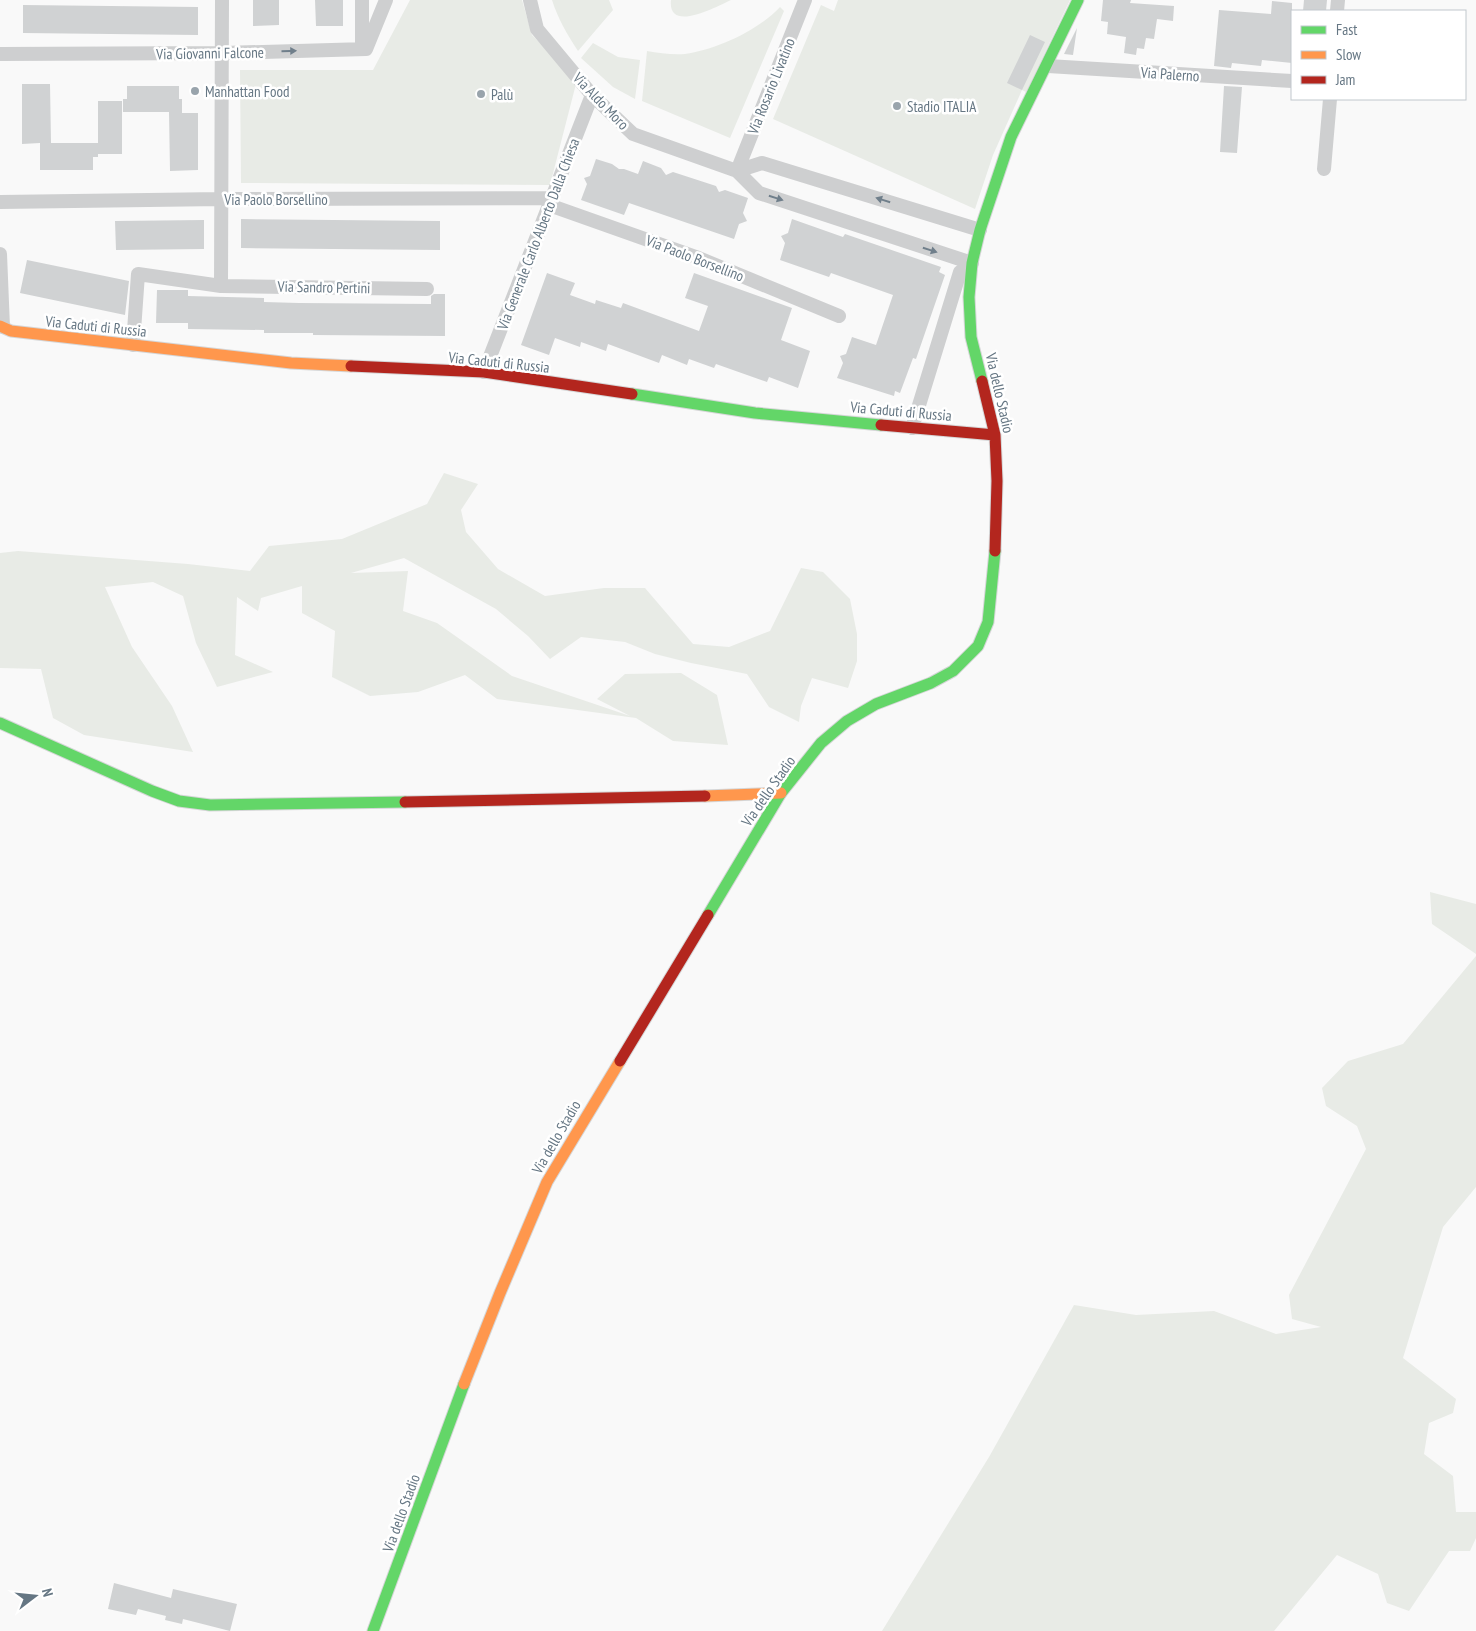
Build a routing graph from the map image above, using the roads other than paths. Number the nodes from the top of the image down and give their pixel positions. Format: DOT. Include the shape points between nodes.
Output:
graph roads {
  1 [pos="222,0"];
  2 [pos="362,0"];
  3 [pos="386,0"];
  4 [pos="530,0"];
  5 [pos="805,0"];
  6 [pos="1078,0"];
  7 [pos="362,50"];
  8 [pos="223,53"];
  9 [pos="0,54"];
  10 [pos="1048,66"];
  11 [pos="1291,81"];
  12 [pos="592,95"];
  13 [pos="1330,100"];
  14 [pos="1324,169"];
  15 [pos="736,172"];
  16 [pos="222,199"];
  17 [pos="0,202"];
  18 [pos="550,202"];
  19 [pos="980,230"];
  20 [pos="0,254"];
  21 [pos="972,263"];
  22 [pos="221,286"];
  23 [pos="427,288"];
  24 [pos="839,316"];
  25 [pos="1,326"];
  26 [pos="133,345"];
  27 [pos="484,372"];
  28 [pos="912,428"];
  29 [pos="995,435"];
  30 [pos="0,723"];
  31 [pos="781,793"];
  32 [pos="373,1631"];
  1 -- 8 [label="street"];
  2 -- 7 [label="street"];
  3 -- 7 [label="street" via="366,50"];
  4 -- 12 [label="street, Via Aldo Moro" via="537,28"];
  5 -- 15 [label="street, Via Rosario Livatino"];
  6 -- 10 [label="street, Via dello Stadio"];
  8 -- 7 [label="street, Via Giovanni Falcone, one-way"];
  8 -- 9 [label="street, Via Giovanni Falcone"];
  8 -- 16 [label="street"];
  10 -- 11 [label="street, Via Palerno"];
  10 -- 19 [label="street, Via dello Stadio" via="1012,137"];
  12 -- 15 [label="street, Via Aldo Moro" via="633,134"];
  12 -- 18 [label="street, Via Generale Carlo Alberto Dalla Chiesa"];
  13 -- 14 [label="street"];
  19 -- 15 [label="street, one-way" via="762,163"];
  15 -- 21 [label="street, Via Aldo Moro, one-way" via="759,193"];
  16 -- 17 [label="street, Via Paolo Borsellino"];
  16 -- 18 [label="street, Via Paolo Borsellino"];
  16 -- 22 [label="street"];
  18 -- 24 [label="street, Via Paolo Borsellino"];
  18 -- 27 [label="street, Via Generale Carlo Alberto Dalla Chiesa"];
  19 -- 21 [label="street, Via dello Stadio"];
  20 -- 25 [label="street"];
  21 -- 28 [label="street" via="960,272"];
  21 -- 29 [label="street, Via dello Stadio" via="969,297 971,337"];
  22 -- 23 [label="street, Via Sandro Pertini"];
  22 -- 26 [label="street, Via Sandro Pertini" via="138,274"];
  25 -- 26 [label="street, Via Caduti di Russia" via="11,332"];
  26 -- 27 [label="street, Via Caduti di Russia" via="291,363"];
  27 -- 28 [label="street, Via Caduti di Russia" via="755,413"];
  28 -- 29 [label="street, Via Caduti di Russia"];
  29 -- 31 [label="street, Via dello Stadio" via="995,550 988,622 978,646 953,671 876,704 848,721 821,743"];
  30 -- 31 [label="street" via="152,791 179,801 210,805"];
  31 -- 32 [label="street, Via dello Stadio" via="546,1182 479,1344"];
}
